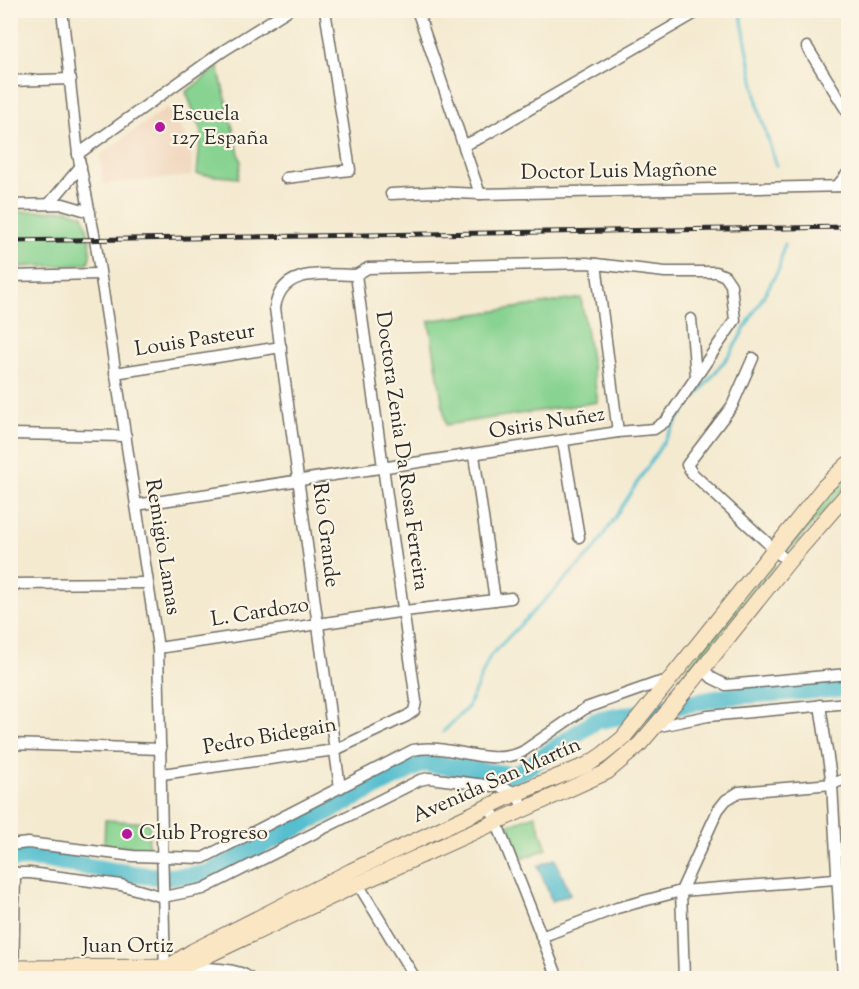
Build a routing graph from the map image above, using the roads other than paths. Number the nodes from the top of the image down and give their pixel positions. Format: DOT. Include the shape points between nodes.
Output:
graph roads {
  1 [pos="62,10"];
  2 [pos="288,10"];
  3 [pos="325,10"];
  4 [pos="417,10"];
  5 [pos="701,10"];
  6 [pos="807,47"];
  7 [pos="71,79"];
  8 [pos="10,81"];
  9 [pos="849,113"];
  10 [pos="464,144"];
  11 [pos="78,154"];
  12 [pos="81,166"];
  13 [pos="849,173"];
  14 [pos="286,178"];
  15 [pos="843,186"];
  16 [pos="391,194"];
  17 [pos="480,194"];
  18 [pos="49,204"];
  19 [pos="10,205"];
  20 [pos="90,212"];
  21 [pos="596,264"];
  22 [pos="99,274"];
  23 [pos="356,275"];
  24 [pos="10,276"];
  25 [pos="691,319"];
  26 [pos="280,347"];
  27 [pos="753,358"];
  28 [pos="116,373"];
  29 [pos="696,376"];
  30 [pos="618,432"];
  31 [pos="10,434"];
  32 [pos="126,436"];
  33 [pos="563,442"];
  34 [pos="474,455"];
  35 [pos="849,464"];
  36 [pos="383,469"];
  37 [pos="299,481"];
  38 [pos="849,493"];
  39 [pos="136,505"];
  40 [pos="579,537"];
  41 [pos="773,550"];
  42 [pos="788,562"];
  43 [pos="147,583"];
  44 [pos="10,584"];
  45 [pos="511,598"];
  46 [pos="495,600"];
  47 [pos="405,611"];
  48 [pos="317,624"];
  49 [pos="159,648"];
  50 [pos="703,669"];
  51 [pos="849,674"];
  52 [pos="667,683"];
  53 [pos="849,703"];
  54 [pos="820,705"];
  55 [pos="414,711"];
  56 [pos="659,722"];
  57 [pos="10,744"];
  58 [pos="161,749"];
  59 [pos="335,750"];
  60 [pos="162,774"];
  61 [pos="849,778"];
  62 [pos="832,784"];
  63 [pos="340,788"];
  64 [pos="517,793"];
  65 [pos="490,806"];
  66 [pos="523,809"];
  67 [pos="496,821"];
  68 [pos="10,845"];
  69 [pos="162,859"];
  70 [pos="13,873"];
  71 [pos="843,878"];
  72 [pos="358,884"];
  73 [pos="681,891"];
  74 [pos="163,894"];
  75 [pos="541,937"];
  76 [pos="183,967"];
  77 [pos="13,971"];
  78 [pos="166,974"];
  79 [pos="247,976"];
  80 [pos="415,978"];
  81 [pos="558,978"];
  82 [pos="684,978"];
  83 [pos="843,978"];
  1 -- 7 [label="street, Remigio Lamas"];
  2 -- 11 [label="street"];
  3 -- 14 [label="street" via="350,170"];
  4 -- 10 [label="street"];
  5 -- 10 [label="street"];
  6 -- 9 [label="street"];
  7 -- 8 [label="street"];
  7 -- 11 [label="street, Remigio Lamas"];
  10 -- 17 [label="street"];
  11 -- 12 [label="street, Remigio Lamas"];
  12 -- 18 [label="street"];
  12 -- 20 [label="street, Remigio Lamas"];
  13 -- 15 [label="street"];
  15 -- 17 [label="street, Doctor Luis Magñone"];
  16 -- 17 [label="street, Doctor Luis Magñone"];
  18 -- 19 [label="street"];
  18 -- 20 [label="street"];
  20 -- 22 [label="street, Remigio Lamas"];
  21 -- 23 [label="street, Osiris Nuñez" via="368,268"];
  21 -- 29 [label="street, Osiris Nuñez" via="665,272 716,272 724,276 731,285 735,320"];
  21 -- 30 [label="street"];
  22 -- 24 [label="street"];
  22 -- 28 [label="street, Remigio Lamas"];
  23 -- 26 [label="street, Río Grande" via="298,277 281,289 275,308"];
  23 -- 36 [label="street, Doctora Zenia Da Rosa Ferreira"];
  25 -- 29 [label="street"];
  26 -- 28 [label="street, Louis Pasteur"];
  26 -- 37 [label="street, Río Grande"];
  27 -- 41 [label="street" via="732,406 687,465"];
  28 -- 32 [label="street, Remigio Lamas"];
  29 -- 30 [label="street, Osiris Nuñez" via="660,427"];
  30 -- 33 [label="street, Osiris Nuñez"];
  31 -- 32 [label="street"];
  32 -- 39 [label="street, Remigio Lamas"];
  33 -- 34 [label="street, Osiris Nuñez"];
  33 -- 40 [label="street"];
  34 -- 36 [label="street, Osiris Nuñez"];
  34 -- 46 [label="street"];
  35 -- 41 [label="street, Avenida San Martín" via="824,487"];
  36 -- 37 [label="street, Osiris Nuñez"];
  36 -- 47 [label="street, Doctora Zenia Da Rosa Ferreira"];
  37 -- 39 [label="street, Osiris Nuñez"];
  37 -- 48 [label="street, Río Grande"];
  38 -- 42 [label="street, Avenida San Martín"];
  39 -- 43 [label="street, Remigio Lamas"];
  41 -- 42 [label="street"];
  41 -- 52 [label="street, Avenida San Martín"];
  42 -- 50 [label="street, Avenida San Martín"];
  43 -- 44 [label="street"];
  43 -- 49 [label="street, Remigio Lamas"];
  45 -- 46 [label="street, L. Cardozo"];
  46 -- 47 [label="street, L. Cardozo"];
  47 -- 48 [label="street, L. Cardozo"];
  47 -- 55 [label="street, Doctora Zenia Da Rosa Ferreira"];
  48 -- 49 [label="street, L. Cardozo"];
  48 -- 59 [label="street, Río Grande"];
  49 -- 58 [label="street, Remigio Lamas"];
  50 -- 51 [label="street" via="726,685"];
  50 -- 56 [label="street, Avenida San Martín"];
  52 -- 63 [label="street" via="657,682 586,708 512,757 501,759 422,748"];
  52 -- 64 [label="street, Avenida San Martín" via="623,738 594,760"];
  53 -- 54 [label="street"];
  54 -- 56 [label="street"];
  54 -- 62 [label="street"];
  55 -- 59 [label="street, Pedro Bidegain"];
  56 -- 66 [label="street, Avenida San Martín" via="607,772"];
  57 -- 58 [label="street"];
  58 -- 60 [label="street, Remigio Lamas"];
  59 -- 60 [label="street, Pedro Bidegain"];
  59 -- 63 [label="street, Río Grande"];
  60 -- 69 [label="street, Remigio Lamas"];
  61 -- 62 [label="street"];
  62 -- 71 [label="street"];
  62 -- 73 [label="street" via="739,792 726,800"];
  63 -- 69 [label="street" via="203,858"];
  64 -- 65 [label="street, Avenida San Martín"];
  64 -- 66 [label="street"];
  64 -- 74 [label="street" via="501,787 420,780 213,886"];
  65 -- 67 [label="street"];
  65 -- 78 [label="street, Avenida San Martín" via="193,951"];
  66 -- 67 [label="street, Avenida San Martín"];
  67 -- 72 [label="street, Avenida San Martín"];
  67 -- 75 [label="street"];
  68 -- 69 [label="street" via="28,843"];
  69 -- 74 [label="street, Remigio Lamas"];
  70 -- 74 [label="street" via="121,885"];
  70 -- 77 [label="street"];
  71 -- 73 [label="street"];
  71 -- 83 [label="street"];
  72 -- 76 [label="street, Avenida San Martín"];
  72 -- 80 [label="street"];
  73 -- 75 [label="street" via="617,908"];
  73 -- 82 [label="street"];
  74 -- 78 [label="street, Remigio Lamas"];
  75 -- 81 [label="street"];
  76 -- 78 [label="street, Juan Ortiz"];
  76 -- 79 [label="street, Juan Ortiz" via="220,969"];
  77 -- 78 [label="street, Juan Ortiz"];
}
